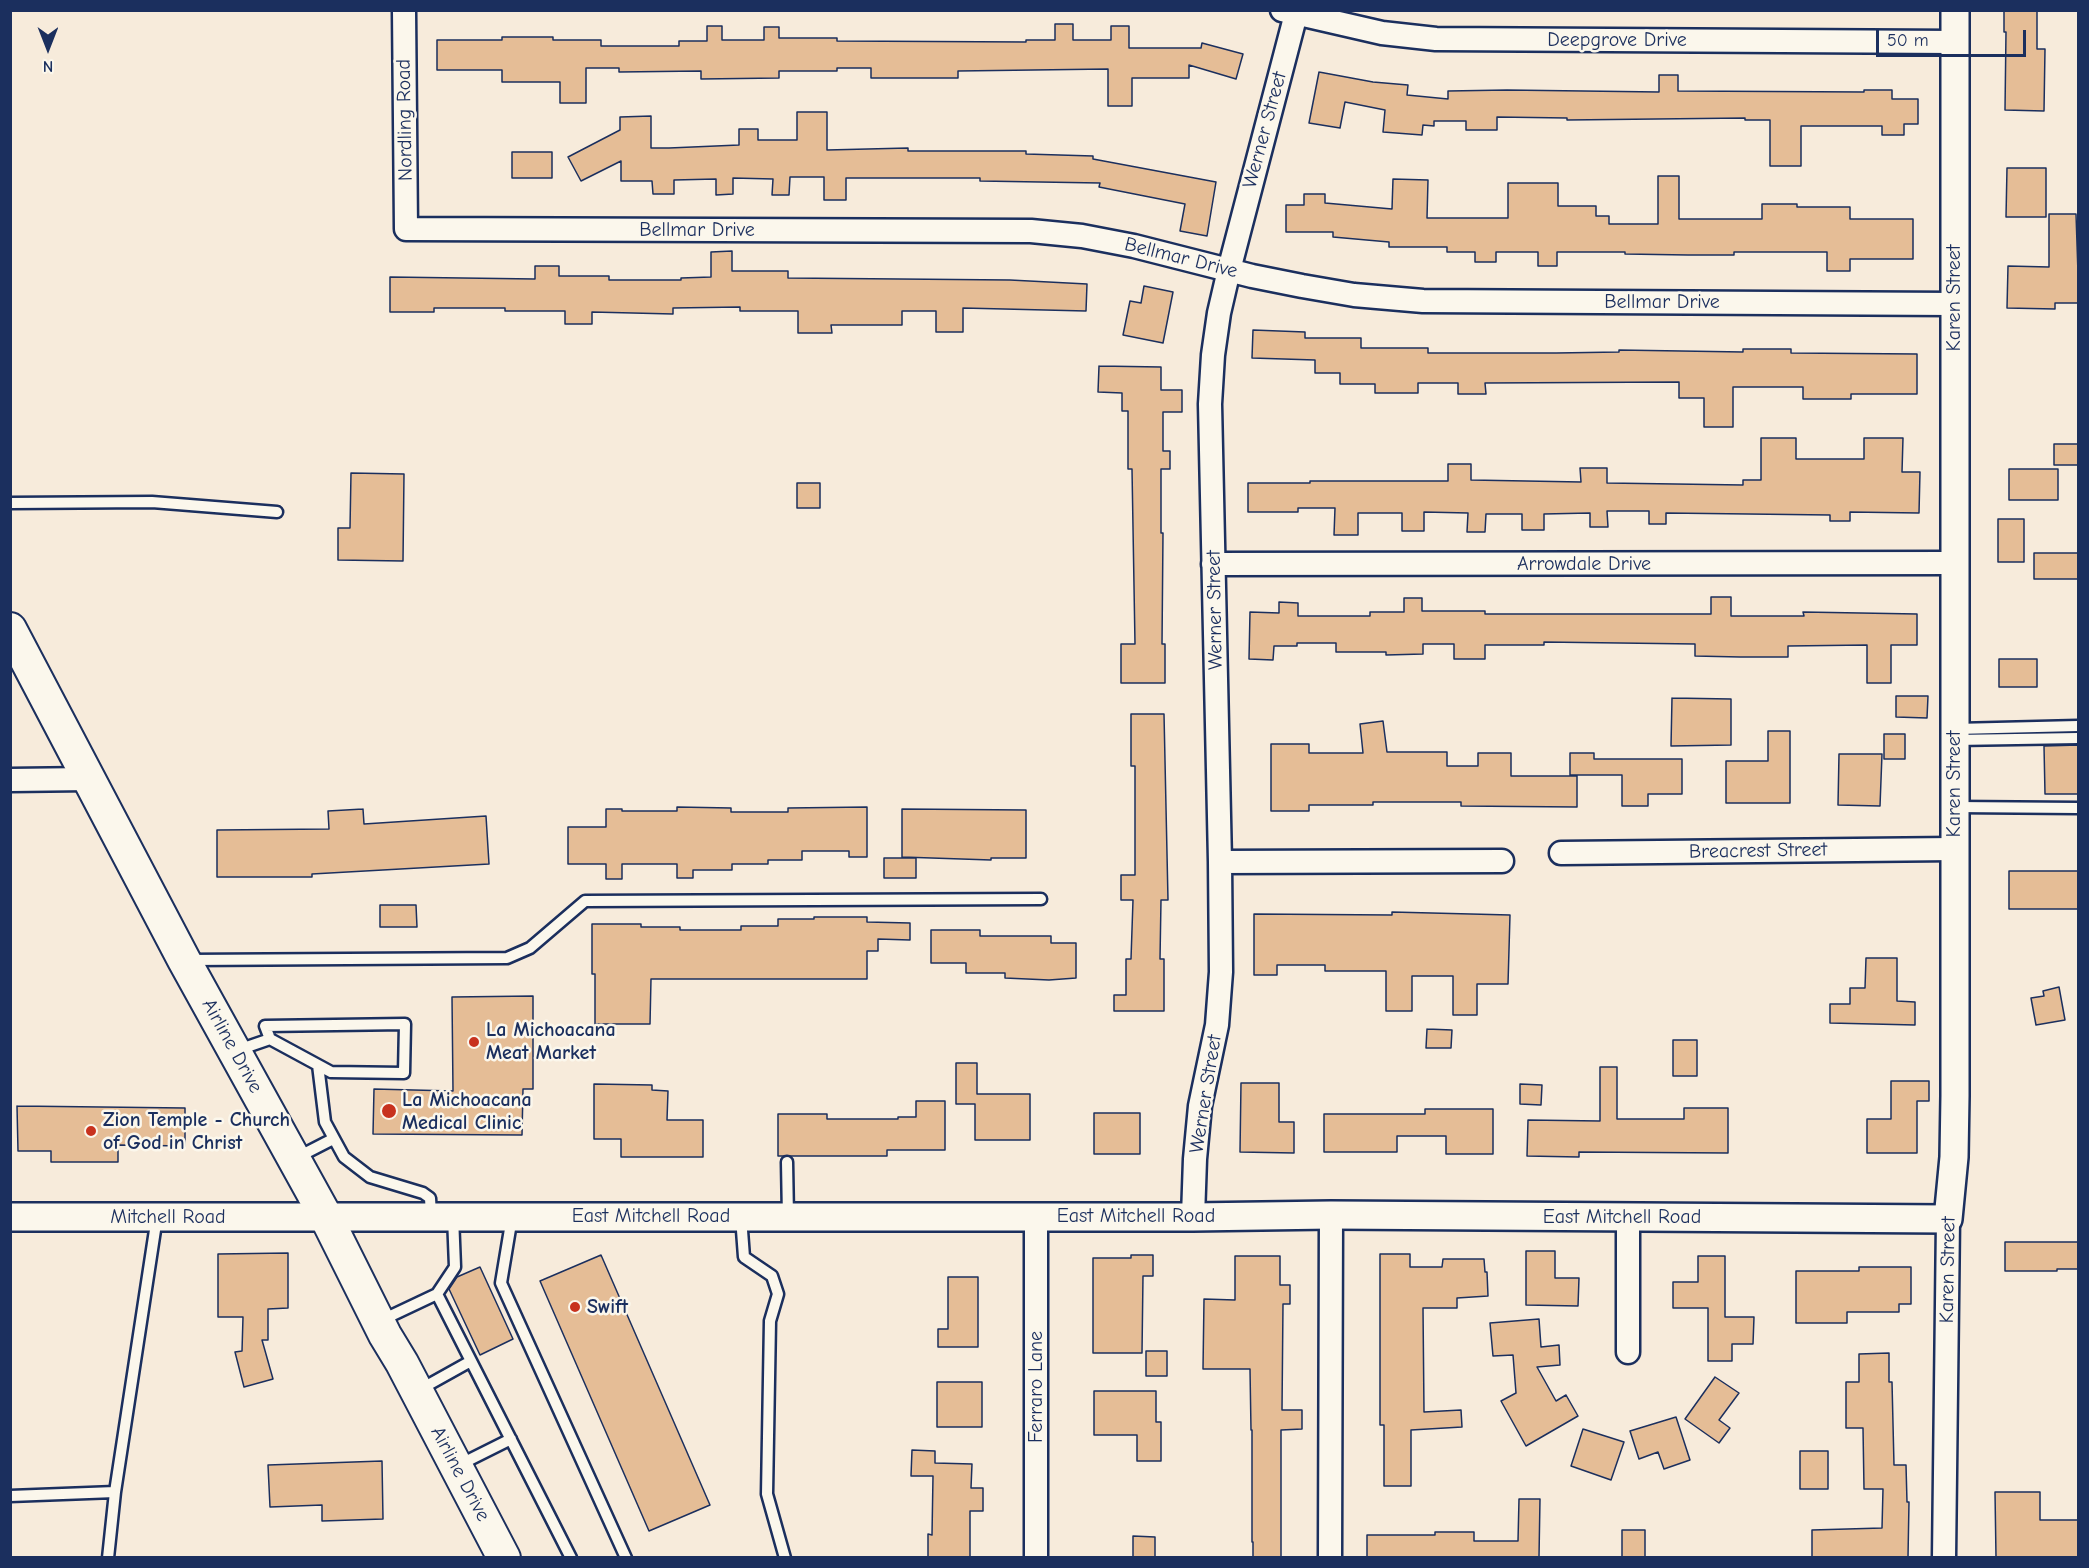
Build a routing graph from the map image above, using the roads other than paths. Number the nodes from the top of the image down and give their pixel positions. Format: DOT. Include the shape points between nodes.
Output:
graph roads {
  1 [pos="404,10"];
  2 [pos="1955,10"];
  3 [pos="1291,12"];
  4 [pos="1955,42"];
  5 [pos="406,229"];
  6 [pos="1229,270"];
  7 [pos="1954,304"];
  8 [pos="10,503"];
  9 [pos="277,512"];
  10 [pos="1954,563"];
  11 [pos="1214,564"];
  12 [pos="10,629"];
  13 [pos="2079,726"];
  14 [pos="1954,734"];
  15 [pos="2079,738"];
  16 [pos="89,779"];
  17 [pos="10,780"];
  18 [pos="1954,807"];
  19 [pos="2079,808"];
  20 [pos="1954,849"];
  21 [pos="1561,853"];
  22 [pos="1502,861"];
  23 [pos="1220,862"];
  24 [pos="1041,898"];
  25 [pos="184,960"];
  26 [pos="270,1039"];
  27 [pos="234,1051"];
  28 [pos="318,1065"];
  29 [pos="333,1139"];
  30 [pos="294,1159"];
  31 [pos="788,1162"];
  32 [pos="325,1215"];
  33 [pos="1331,1215"];
  34 [pos="442,1216"];
  35 [pos="512,1216"];
  36 [pos="1036,1216"];
  37 [pos="10,1217"];
  38 [pos="157,1217"];
  39 [pos="741,1217"];
  40 [pos="788,1217"];
  41 [pos="1193,1217"];
  42 [pos="1628,1217"];
  43 [pos="1948,1219"];
  44 [pos="437,1294"];
  45 [pos="378,1322"];
  46 [pos="1628,1352"];
  47 [pos="471,1361"];
  48 [pos="416,1391"];
  49 [pos="511,1439"];
  50 [pos="456,1466"];
  51 [pos="115,1492"];
  52 [pos="10,1497"];
  53 [pos="108,1557"];
  54 [pos="504,1557"];
  55 [pos="571,1557"];
  56 [pos="626,1557"];
  57 [pos="785,1557"];
  58 [pos="1036,1557"];
  59 [pos="1330,1557"];
  60 [pos="1944,1557"];
  1 -- 5 [label="street, Nordling Road"];
  2 -- 4 [label="street, Karen Street"];
  3 -- 4 [label="street, Deepgrove Drive" via="1382,33 1436,39"];
  3 -- 6 [label="street, Werner Street"];
  4 -- 7 [label="street, Karen Street"];
  5 -- 6 [label="street, Bellmar Drive" via="1031,231 1134,246"];
  6 -- 7 [label="street, Bellmar Drive" via="1354,295 1423,301"];
  6 -- 11 [label="street, Werner Street" via="1213,355 1210,404"];
  7 -- 10 [label="street, Karen Street"];
  8 -- 9 [label="lane" via="152,502"];
  10 -- 11 [label="street, Arrowdale Drive"];
  10 -- 14 [label="street, Karen Street"];
  11 -- 23 [label="street, Werner Street"];
  12 -- 16 [label="main road, Airline Drive"];
  13 -- 14 [label="lane"];
  14 -- 15 [label="lane"];
  14 -- 18 [label="street, Karen Street"];
  16 -- 17 [label="street"];
  16 -- 25 [label="main road, Airline Drive"];
  18 -- 19 [label="lane"];
  18 -- 20 [label="street, Karen Street"];
  20 -- 21 [label="street, Breacrest Street"];
  20 -- 43 [label="street, Karen Street" via="1954,1157"];
  22 -- 23 [label="street"];
  23 -- 41 [label="street, Werner Street" via="1221,972 1217,1025 1200,1106"];
  24 -- 25 [label="lane" via="585,900 530,948 507,958"];
  25 -- 27 [label="main road, Airline Drive"];
  26 -- 27 [label="lane"];
  26 -- 28 [label="lane"];
  26 -- 28 [label="lane" via="265,1026 405,1024 404,1073 331,1072"];
  27 -- 30 [label="main road, Airline Drive"];
  28 -- 29 [label="lane" via="325,1122"];
  29 -- 30 [label="lane"];
  29 -- 34 [label="lane" via="344,1157 370,1177 423,1193"];
  30 -- 32 [label="main road, Airline Drive"];
  31 -- 40 [label="lane"];
  32 -- 34 [label="street, East Mitchell Road"];
  32 -- 38 [label="street, Mitchell Road"];
  32 -- 45 [label="main road, Airline Drive"];
  33 -- 41 [label="street, East Mitchell Road"];
  33 -- 42 [label="street, East Mitchell Road"];
  33 -- 59 [label="street"];
  34 -- 35 [label="street, East Mitchell Road"];
  34 -- 44 [label="lane" via="455,1267"];
  35 -- 39 [label="street, East Mitchell Road"];
  35 -- 56 [label="lane" via="501,1283"];
  36 -- 40 [label="street, East Mitchell Road"];
  36 -- 41 [label="street, East Mitchell Road"];
  36 -- 58 [label="street, Ferraro Lane"];
  37 -- 38 [label="street, Mitchell Road"];
  38 -- 51 [label="lane"];
  39 -- 40 [label="street, East Mitchell Road"];
  39 -- 57 [label="lane" via="744,1257 772,1276 778,1294 770,1321 767,1494"];
  42 -- 43 [label="street, East Mitchell Road"];
  42 -- 46 [label="street"];
  43 -- 60 [label="street, Karen Street"];
  44 -- 45 [label="lane"];
  44 -- 47 [label="lane"];
  45 -- 48 [label="main road, Airline Drive"];
  47 -- 48 [label="lane"];
  47 -- 49 [label="lane"];
  48 -- 50 [label="main road, Airline Drive"];
  49 -- 50 [label="lane"];
  49 -- 55 [label="lane"];
  50 -- 54 [label="main road, Airline Drive"];
  51 -- 52 [label="lane"];
  51 -- 53 [label="lane"];
}
